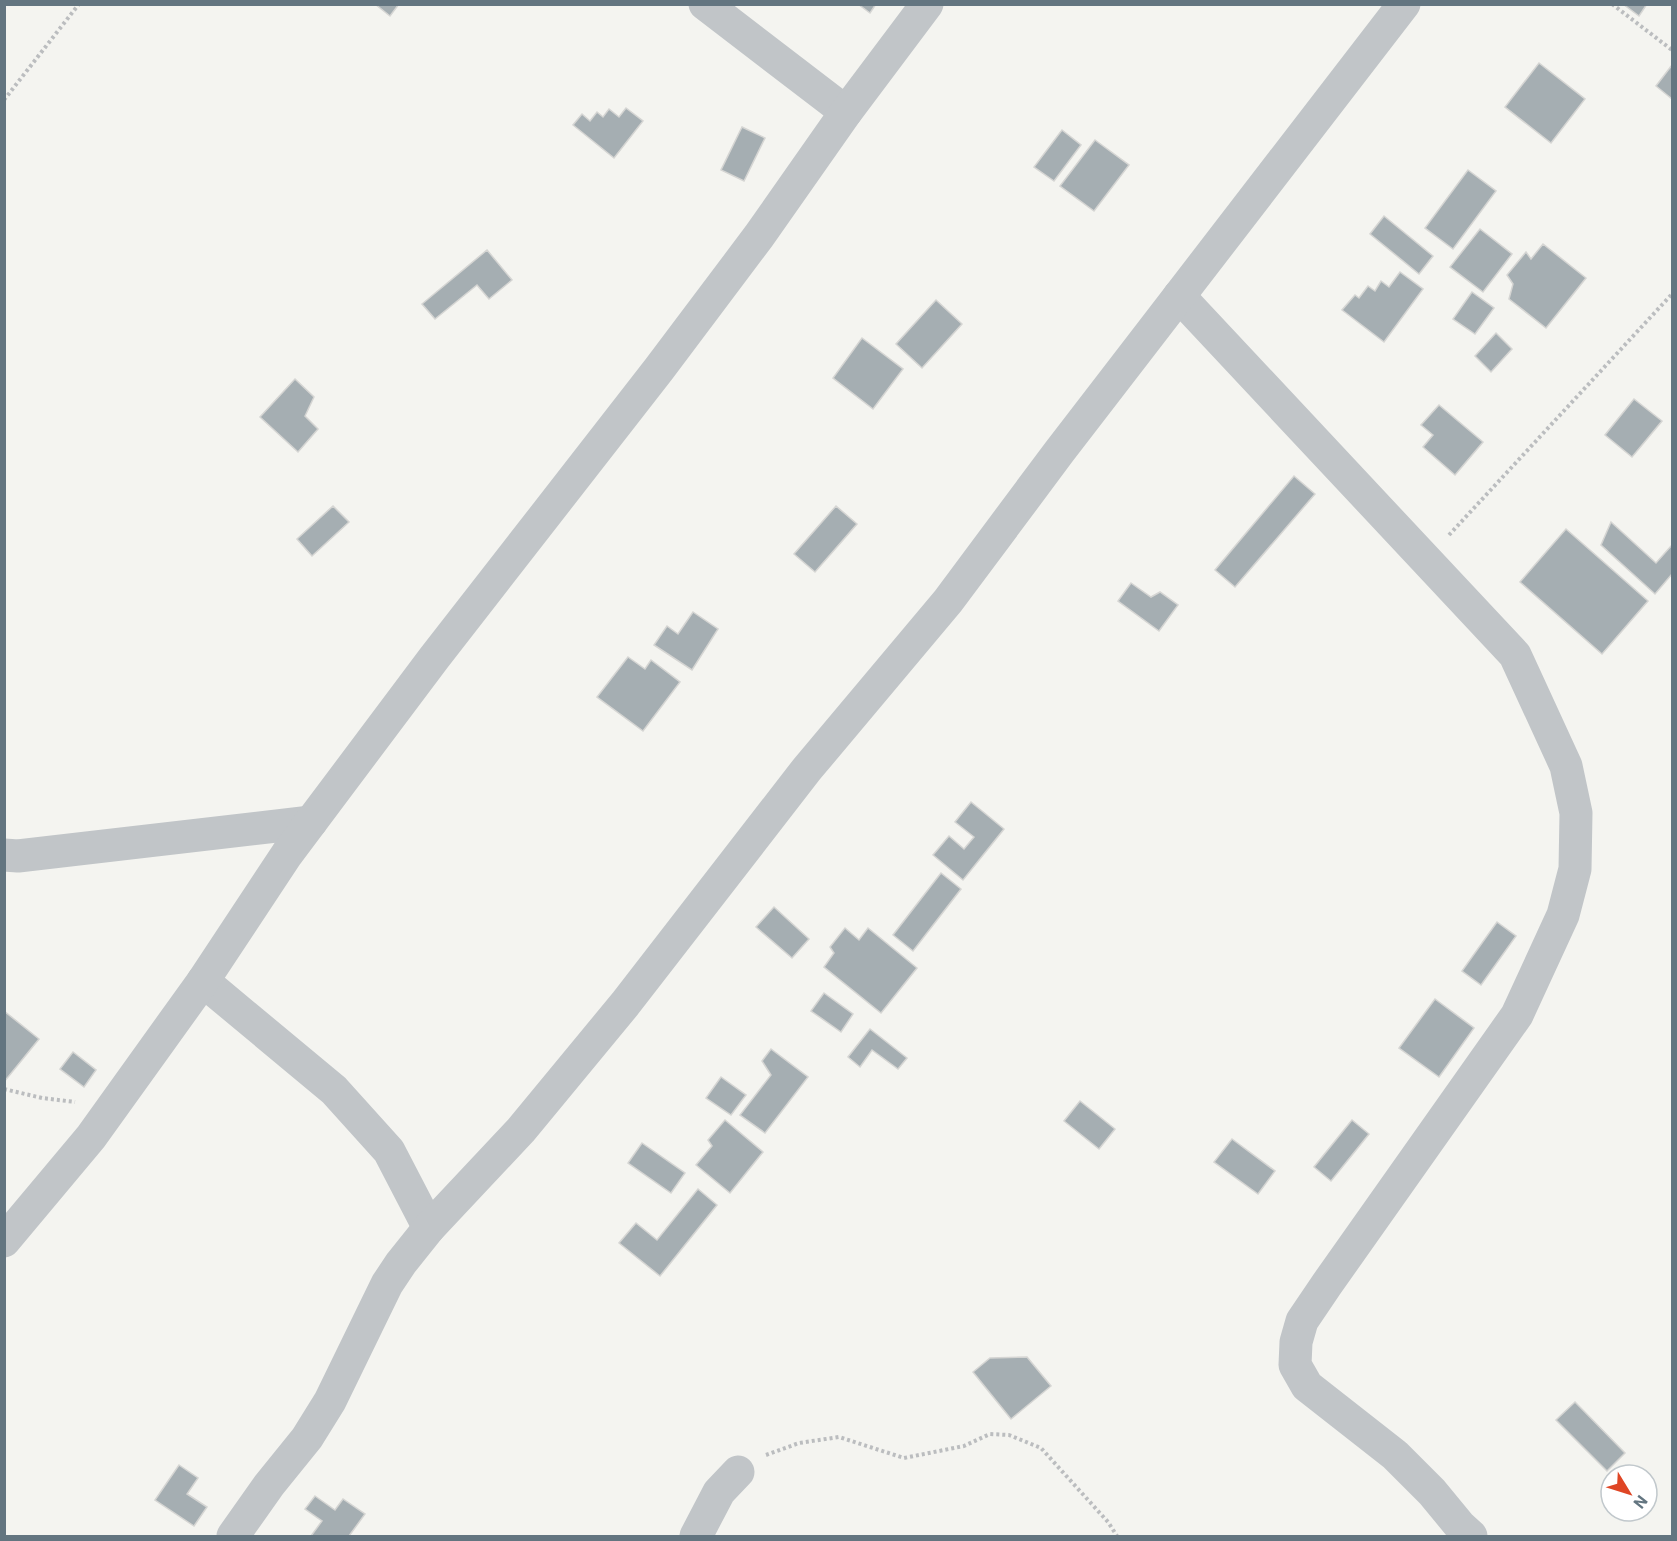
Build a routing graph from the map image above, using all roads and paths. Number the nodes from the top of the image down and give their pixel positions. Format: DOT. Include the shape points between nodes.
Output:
graph roads {
  1 [pos="79,4"];
  2 [pos="705,4"];
  3 [pos="927,4"];
  4 [pos="1404,4"];
  5 [pos="1612,4"];
  6 [pos="1672,50"];
  7 [pos="4,100"];
  8 [pos="846,112"];
  9 [pos="1672,294"];
  10 [pos="1179,296"];
  11 [pos="1427,560"];
  12 [pos="311,822"];
  13 [pos="4,855"];
  14 [pos="203,981"];
  15 [pos="4,1089"];
  16 [pos="120,1095"];
  17 [pos="429,1228"];
  18 [pos="4,1241"];
  19 [pos="738,1472"];
  20 [pos="233,1536"];
  21 [pos="696,1536"];
  22 [pos="1117,1536"];
  23 [pos="1471,1536"];
  1 -- 7 [label="path"];
  2 -- 8 [label="street"];
  3 -- 8 [label="street"];
  4 -- 10 [label="street"];
  5 -- 6 [label="path"];
  8 -- 12 [label="street" via="659,369"];
  9 -- 11 [label="path"];
  10 -- 11 [label="street"];
  10 -- 17 [label="street" via="948,601 807,769 625,1004 521,1130"];
  11 -- 23 [label="street" via="1515,655 1566,766 1576,813 1575,868 1563,915 1517,1015 1302,1321 1294,1365 1308,1386 1395,1455"];
  12 -- 13 [label="street"];
  12 -- 14 [label="street"];
  14 -- 16 [label="street"];
  14 -- 17 [label="street" via="334,1090 389,1151"];
  15 -- 16 [label="path" via="77,1102"];
  16 -- 18 [label="street" via="91,1137"];
  17 -- 20 [label="street" via="387,1284 330,1401 307,1438"];
  19 -- 21 [label="street" via="719,1492"];
  19 -- 22 [label="path" via="752,1461 790,1446 839,1437 904,1458 964,1446 990,1434 1009,1435 1041,1448"];
}
